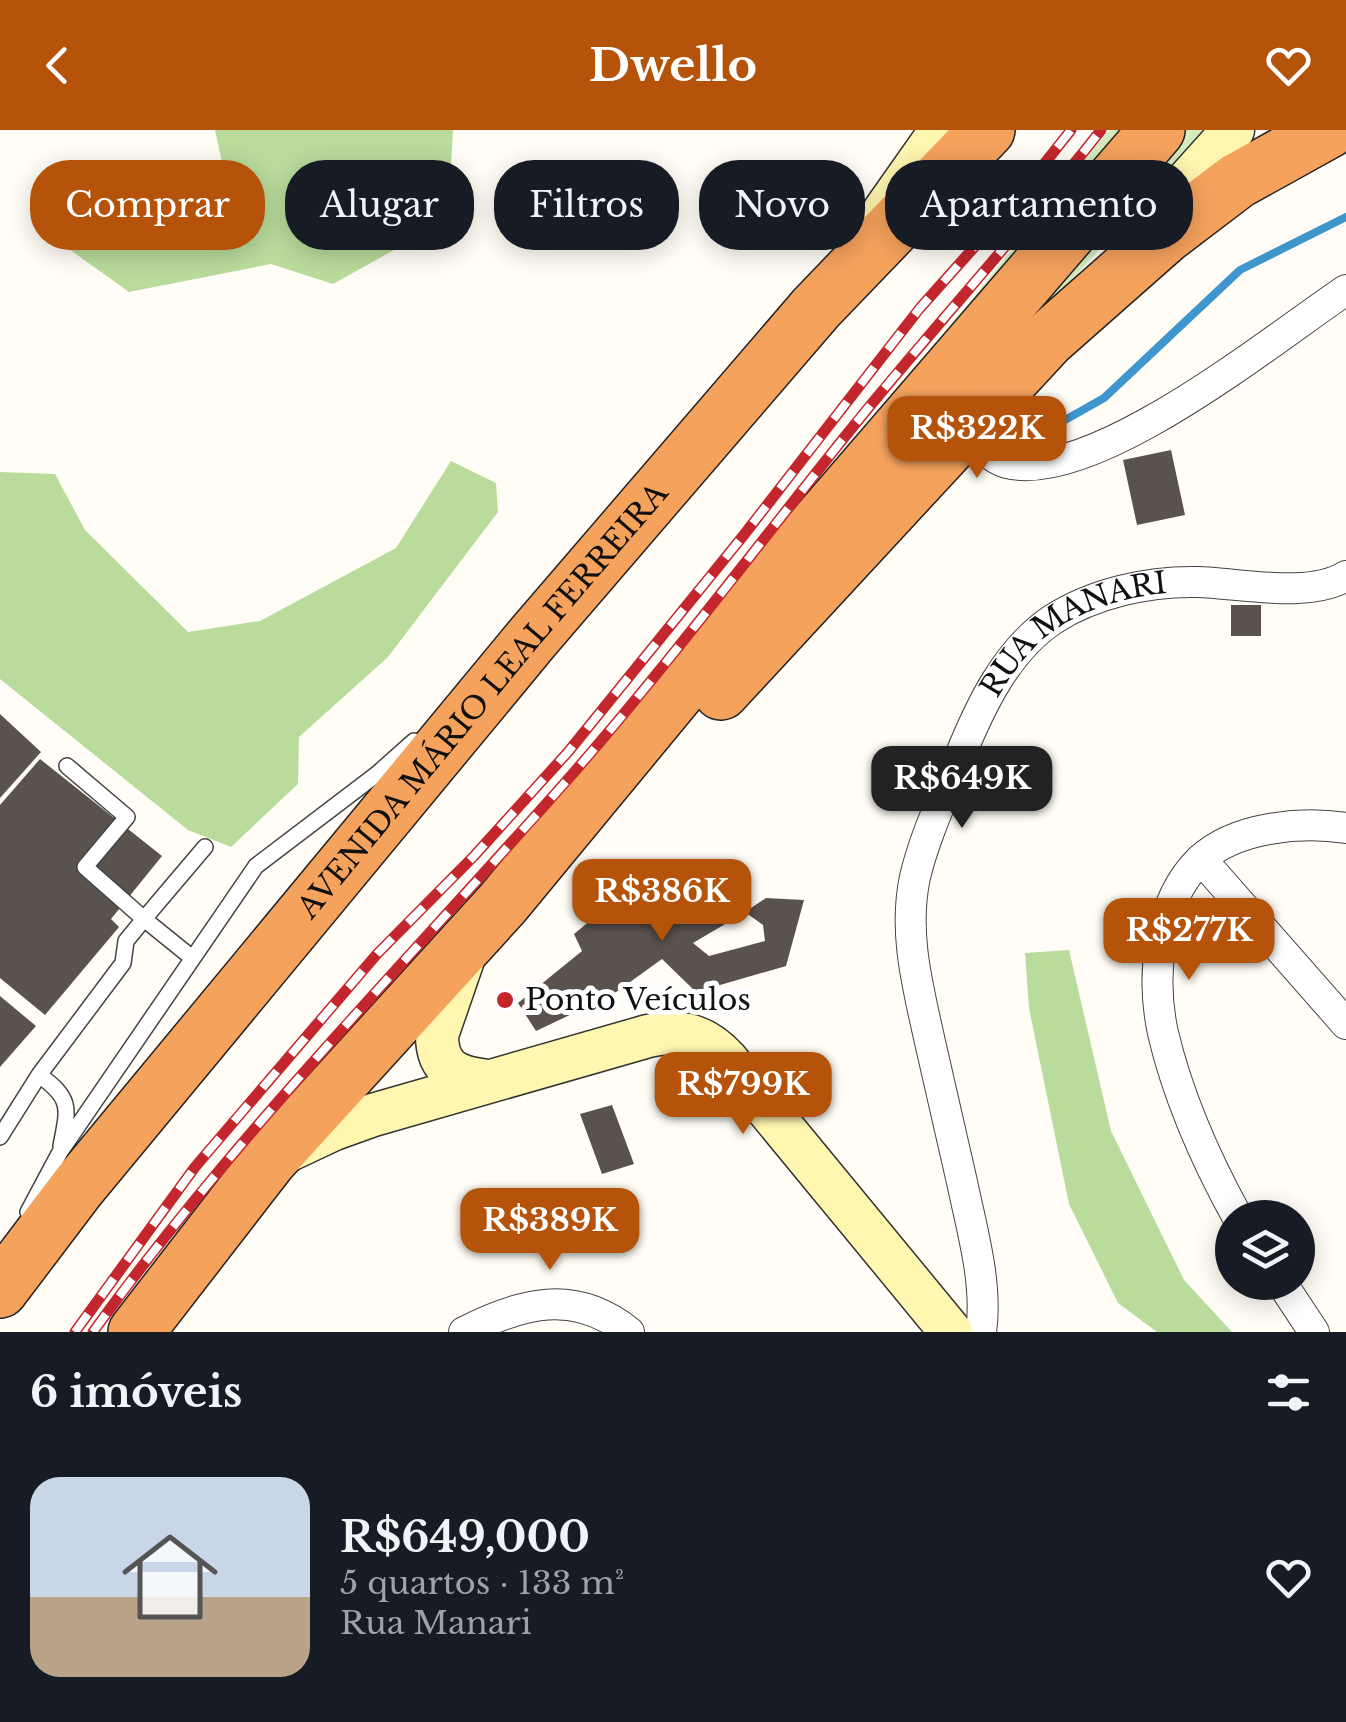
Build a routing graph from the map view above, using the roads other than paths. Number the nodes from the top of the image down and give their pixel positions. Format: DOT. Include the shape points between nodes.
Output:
graph roads {
  1 [pos="941,130"];
  2 [pos="987,130"];
  3 [pos="1156,130"];
  4 [pos="1233,130"];
  5 [pos="1329,130"];
  6 [pos="1346,290"];
  7 [pos="816,308"];
  8 [pos="1047,340"];
  9 [pos="968,428"];
  10 [pos="1346,576"];
  11 [pos="534,636"];
  12 [pos="448,712"];
  13 [pos="434,724"];
  14 [pos="67,766"];
  15 [pos="1346,828"];
  16 [pos="205,847"];
  17 [pos="1201,860"];
  18 [pos="144,918"];
  19 [pos="487,921"];
  20 [pos="192,957"];
  21 [pos="1346,1024"];
  22 [pos="40,1076"];
  23 [pos="488,1081"];
  24 [pos="0,1137"];
  25 [pos="60,1152"];
  26 [pos="269,1160"];
  27 [pos="1228,1200"];
  28 [pos="16,1236"];
  29 [pos="0,1272"];
  30 [pos="4,1272"];
  31 [pos="1293,1300"];
  32 [pos="136,1332"];
  33 [pos="464,1332"];
  34 [pos="629,1332"];
  35 [pos="951,1332"];
  36 [pos="981,1332"];
  37 [pos="1314,1332"];
  1 -- 7 [label="street"];
  2 -- 7 [label="highway, AVENIDA MÁRIO LEAL FERREIRA"];
  3 -- 19 [label="highway"];
  4 -- 8 [label="street"];
  5 -- 8 [label="highway" via="1238,181"];
  6 -- 9 [label="street" via="1176,406 1099,449 1005,463 983,450"];
  7 -- 11 [label="highway, AVENIDA MÁRIO LEAL FERREIRA"];
  8 -- 9 [label="highway"];
  9 -- 19 [label="highway" via="680,736"];
  10 -- 36 [label="street, RUA MANARI" via="1310,588 1143,585 1097,599 1053,619 1022,645 976,717 924,844 910,943 970,1219 984,1306"];
  11 -- 12 [label="lane"];
  11 -- 30 [label="highway, AVENIDA MÁRIO LEAL FERREIRA"];
  13 -- 20 [label="lane" via="256,866"];
  14 -- 18 [label="lane" via="126,818 85,867"];
  15 -- 17 [label="street" via="1260,832"];
  16 -- 18 [label="lane"];
  17 -- 21 [label="street"];
  17 -- 27 [label="street" via="1166,919 1159,953 1163,1032 1186,1108"];
  18 -- 20 [label="lane"];
  18 -- 22 [label="lane" via="126,941 123,963"];
  19 -- 23 [label="street" via="437,1035 437,1049 452,1074"];
  19 -- 26 [label="highway"];
  20 -- 25 [label="lane"];
  22 -- 24 [label="lane"];
  22 -- 25 [label="lane" via="65,1099"];
  23 -- 26 [label="street" via="360,1120"];
  23 -- 35 [label="street" via="666,1032 699,1037 727,1060"];
  25 -- 28 [label="lane"];
  26 -- 32 [label="highway"];
  29 -- 30 [label="lane"];
  31 -- 37 [label="street"];
  33 -- 34 [label="street" via="519,1307 551,1303 609,1316"];
}
